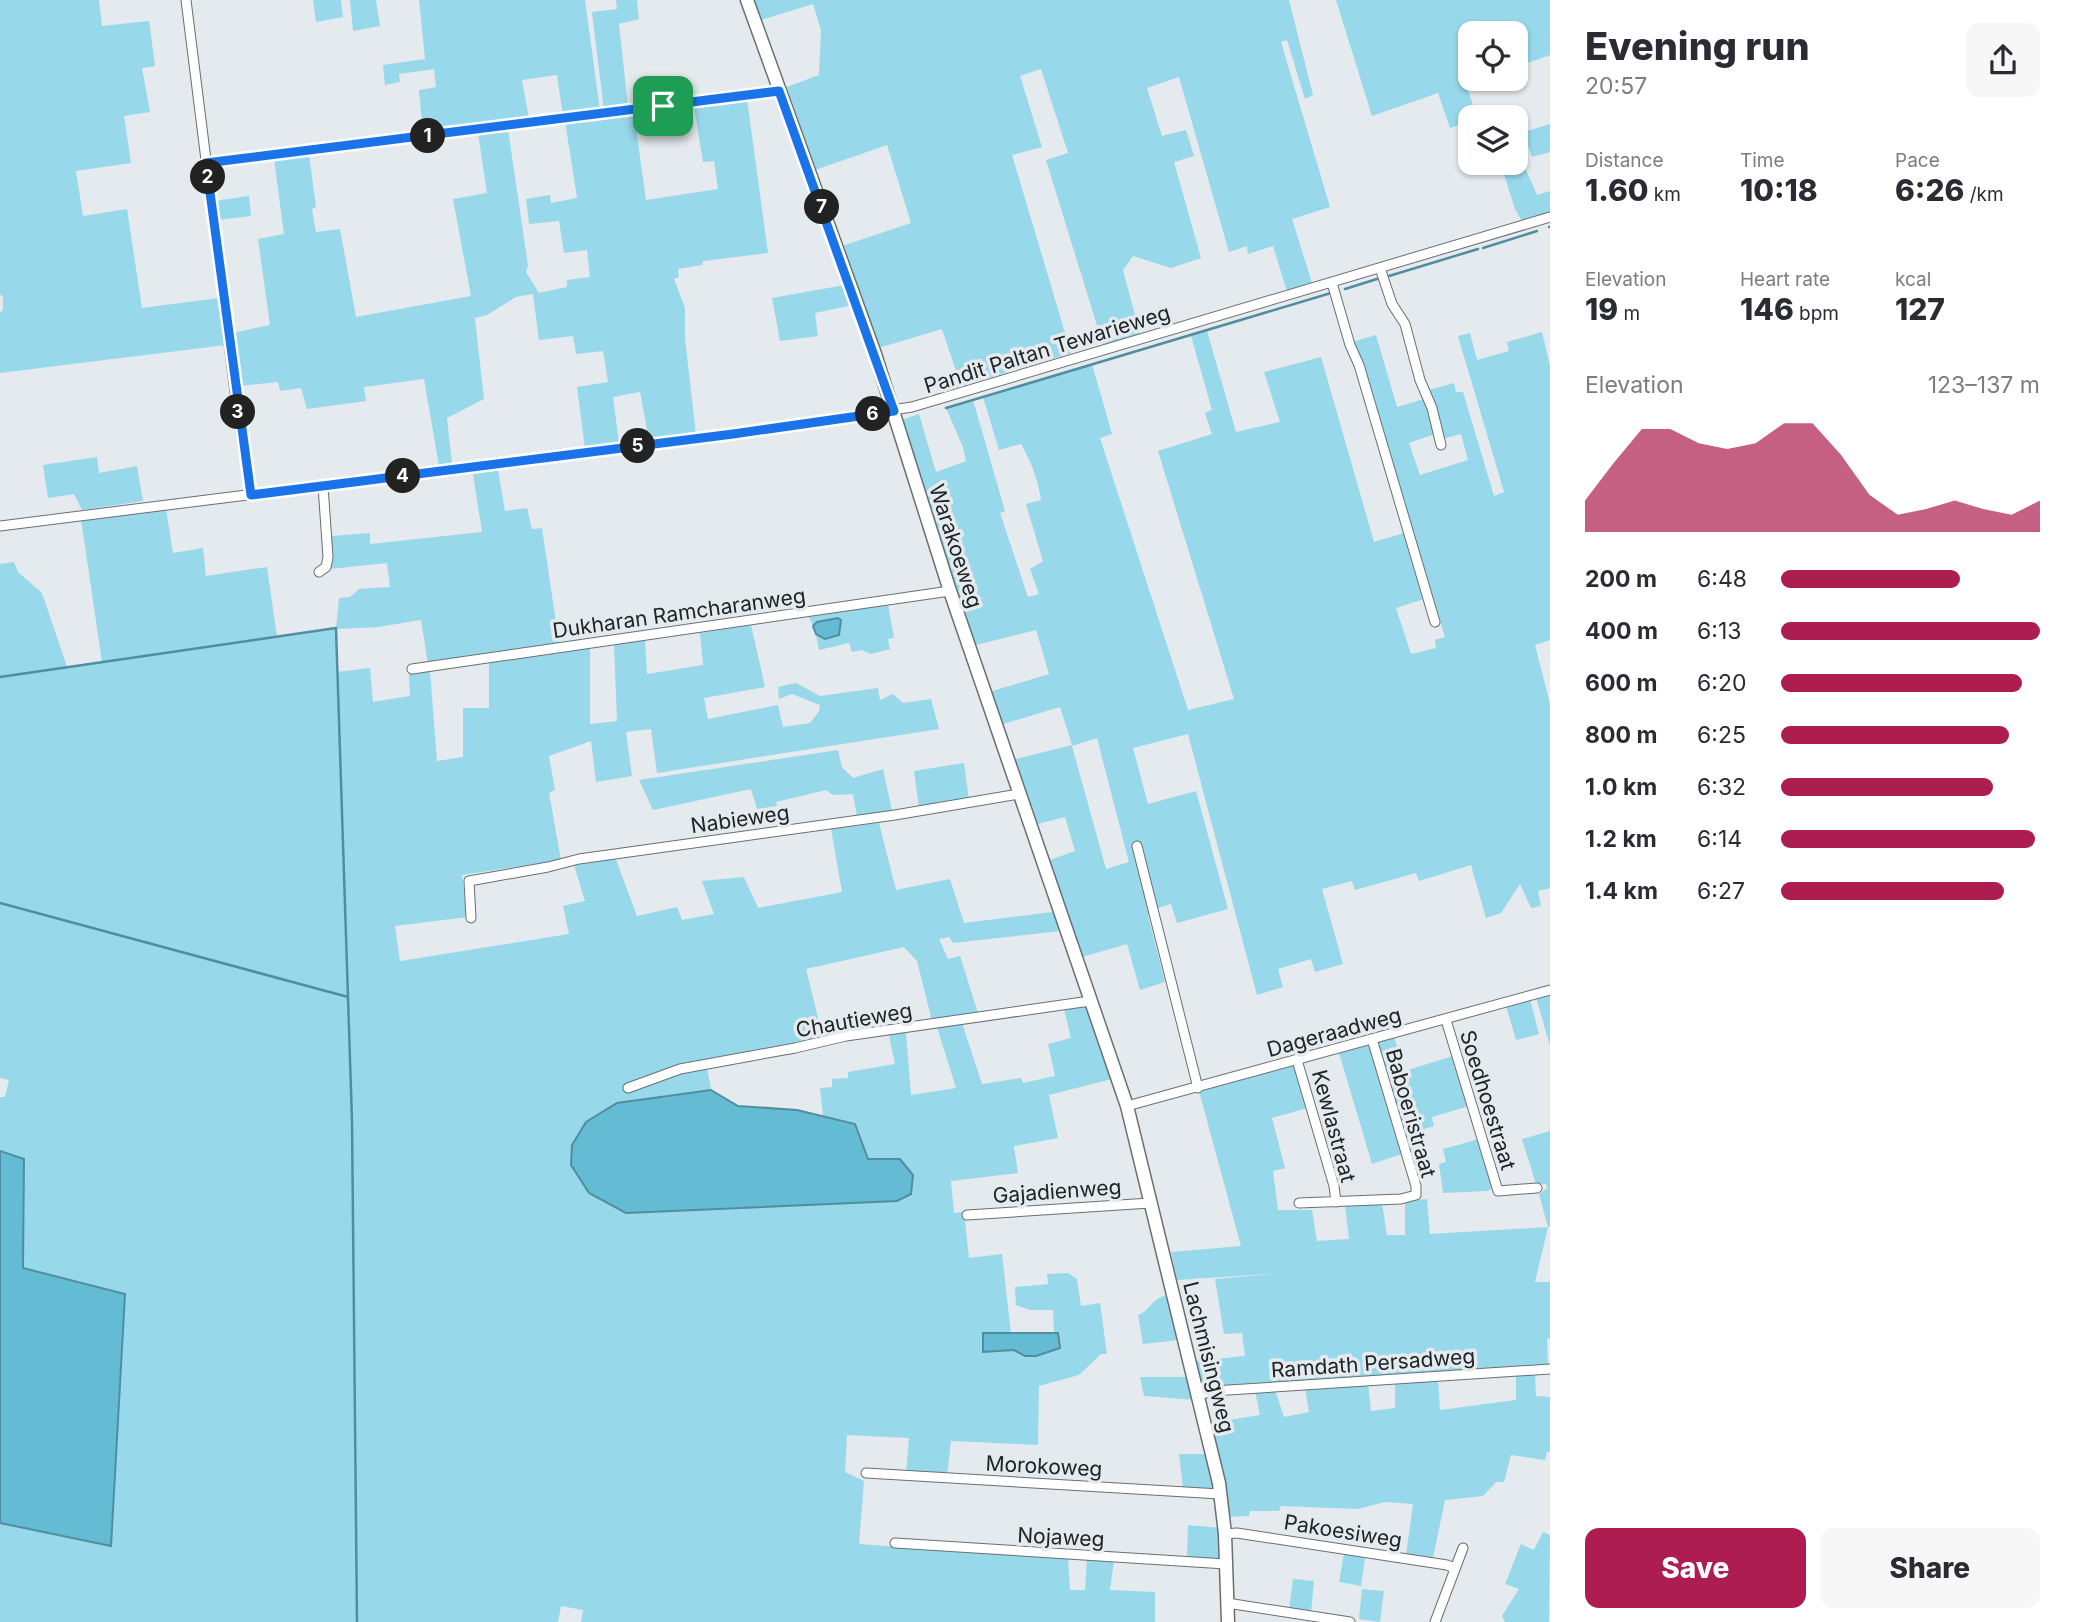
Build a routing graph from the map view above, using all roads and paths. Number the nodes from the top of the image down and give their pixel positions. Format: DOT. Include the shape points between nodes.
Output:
graph roads {
  1 [pos="186,0"];
  2 [pos="747,0"];
  3 [pos="779,91"];
  4 [pos="206,163"];
  5 [pos="1550,217"];
  6 [pos="1380,268"];
  7 [pos="1332,282"];
  8 [pos="894,411"];
  9 [pos="1441,444"];
  10 [pos="323,486"];
  11 [pos="251,495"];
  12 [pos="0,526"];
  13 [pos="319,572"];
  14 [pos="950,591"];
  15 [pos="1435,622"];
  16 [pos="412,669"];
  17 [pos="1019,794"];
  18 [pos="1137,846"];
  19 [pos="471,918"];
  20 [pos="1550,990"];
  21 [pos="1090,1001"];
  22 [pos="1446,1020"];
  23 [pos="1372,1040"];
  24 [pos="1297,1060"];
  25 [pos="1198,1087"];
  26 [pos="628,1088"];
  27 [pos="1127,1106"];
  28 [pos="1537,1188"];
  29 [pos="1336,1202"];
  30 [pos="1150,1203"];
  31 [pos="1299,1203"];
  32 [pos="967,1215"];
  33 [pos="1550,1369"];
  34 [pos="1199,1395"];
  35 [pos="866,1473"];
  36 [pos="1220,1494"];
  37 [pos="1225,1534"];
  38 [pos="895,1544"];
  39 [pos="1463,1548"];
  40 [pos="1226,1564"];
  41 [pos="1454,1568"];
  42 [pos="1227,1603"];
  43 [pos="1228,1622"];
  44 [pos="1350,1622"];
  45 [pos="1435,1622"];
  1 -- 4 [label="street"];
  2 -- 3 [label="street, Warakoeweg"];
  3 -- 4 [label="street"];
  3 -- 8 [label="street, Warakoeweg"];
  4 -- 11 [label="street"];
  5 -- 6 [label="street, Pandit Paltan Tewarieweg"];
  6 -- 7 [label="street, Pandit Paltan Tewarieweg"];
  6 -- 9 [label="street" via="1392,304 1405,324"];
  7 -- 8 [label="street, Pandit Paltan Tewarieweg"];
  7 -- 15 [label="street"];
  8 -- 10 [label="street, Pandit Paltan Tewarieweg"];
  8 -- 14 [label="street, Warakoeweg"];
  10 -- 11 [label="street, Pandit Paltan Tewarieweg"];
  10 -- 13 [label="street" via="328,556 326,567"];
  11 -- 12 [label="street, Pandit Paltan Tewarieweg"];
  14 -- 16 [label="street, Dukharan Ramcharanweg"];
  14 -- 17 [label="street, Warakoeweg"];
  17 -- 19 [label="street, Nabieweg" via="579,859 468,882"];
  17 -- 21 [label="street, Warakoeweg"];
  18 -- 25 [label="street"];
  20 -- 22 [label="street, Dageraadweg"];
  21 -- 26 [label="street, Chautieweg" via="846,1036 680,1069"];
  21 -- 27 [label="street, Warakoeweg"];
  22 -- 23 [label="street, Dageraadweg"];
  22 -- 28 [label="street, Soedhoestraat" via="1498,1191"];
  23 -- 24 [label="street, Dageraadweg"];
  23 -- 29 [label="street, Baboeristraat" via="1416,1195"];
  24 -- 25 [label="street, Dageraadweg"];
  24 -- 29 [label="street, Kewlastraat"];
  25 -- 27 [label="street, Dageraadweg"];
  27 -- 30 [label="street, Lachmisingweg"];
  29 -- 31 [label="street"];
  30 -- 32 [label="street, Gajadienweg"];
  30 -- 34 [label="street, Lachmisingweg"];
  33 -- 34 [label="street, Ramdath Persadweg"];
  34 -- 36 [label="street, Lachmisingweg"];
  35 -- 36 [label="street, Morokoweg"];
  36 -- 37 [label="street, Lachmisingweg"];
  37 -- 40 [label="street, Lachmisingweg"];
  37 -- 41 [label="street, Pakoesiweg"];
  38 -- 40 [label="street, Nojaweg"];
  39 -- 41 [label="street"];
  40 -- 42 [label="street, Lachmisingweg"];
  41 -- 45 [label="street"];
  42 -- 43 [label="street, Lachmisingweg"];
  42 -- 44 [label="street"];
}
